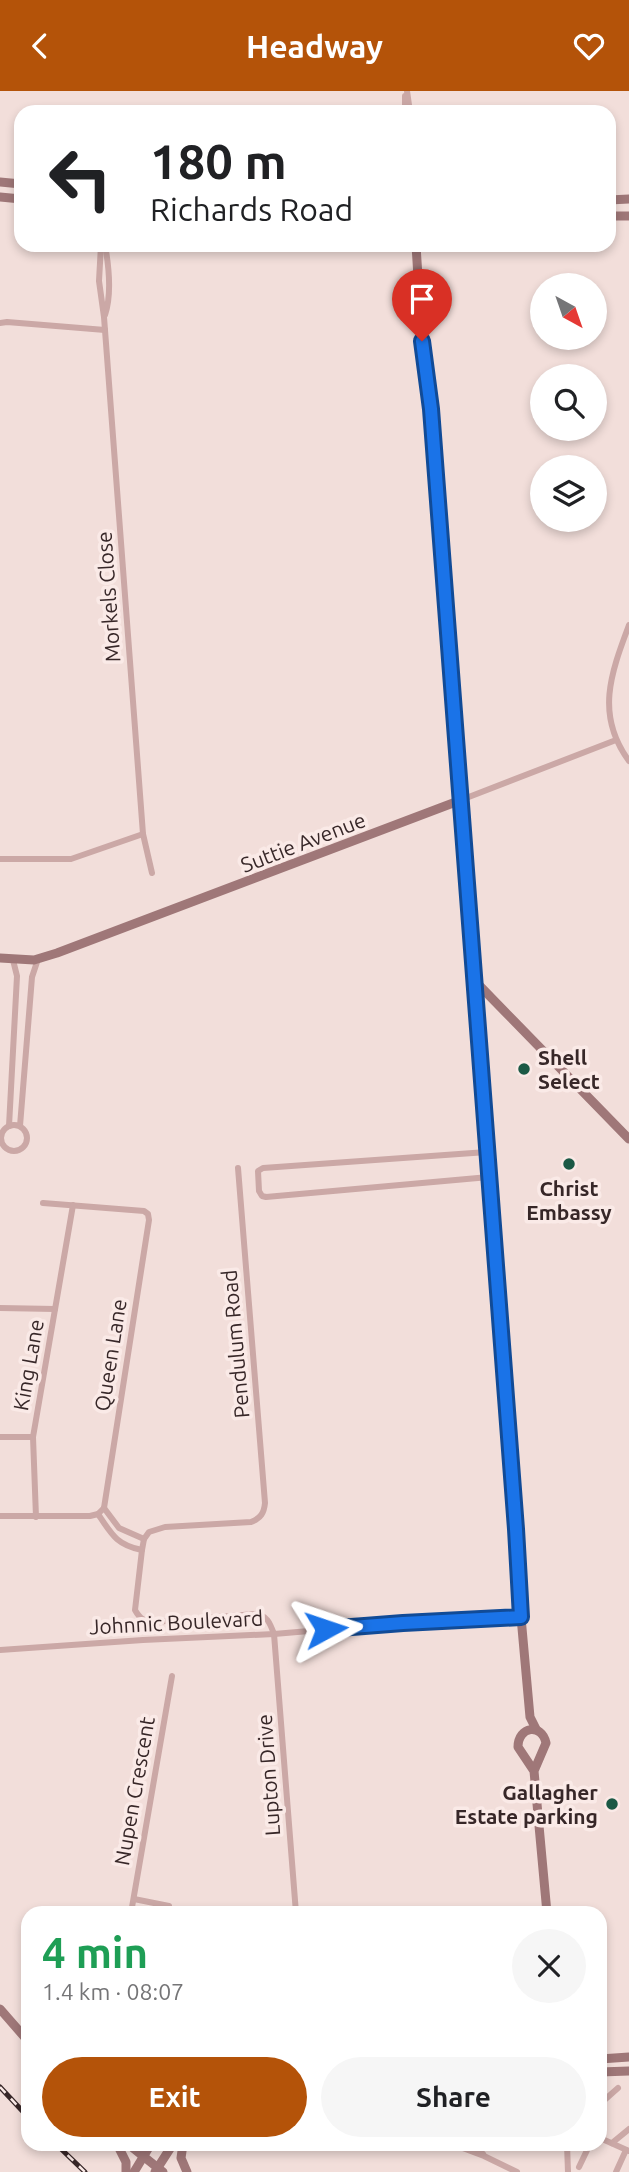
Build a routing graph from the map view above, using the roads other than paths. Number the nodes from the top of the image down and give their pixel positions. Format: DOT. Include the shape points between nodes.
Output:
graph roads {
  1 [pos="104,252"];
  2 [pos="416,252"];
  3 [pos="422,252"];
  4 [pos="0,323"];
  5 [pos="106,330"];
  6 [pos="426,361"];
  7 [pos="629,625"];
  8 [pos="616,740"];
  9 [pos="629,761"];
  10 [pos="461,800"];
  11 [pos="143,834"];
  12 [pos="0,859"];
  13 [pos="152,873"];
  14 [pos="0,958"];
  15 [pos="38,959"];
  16 [pos="13,960"];
  17 [pos="475,981"];
  18 [pos="14,1031"];
  19 [pos="27,1031"];
  20 [pos="9,1126"];
  21 [pos="20,1126"];
  22 [pos="629,1139"];
  23 [pos="487,1152"];
  24 [pos="238,1168"];
  25 [pos="489,1178"];
  26 [pos="43,1203"];
  27 [pos="73,1205"];
  28 [pos="0,1308"];
  29 [pos="55,1309"];
  30 [pos="0,1437"];
  31 [pos="33,1437"];
  32 [pos="104,1507"];
  33 [pos="98,1514"];
  34 [pos="0,1516"];
  35 [pos="36,1517"];
  36 [pos="144,1539"];
  37 [pos="142,1550"];
  38 [pos="521,1617"];
  39 [pos="274,1634"];
  40 [pos="0,1650"];
  41 [pos="172,1676"];
  42 [pos="531,1730"];
  43 [pos="540,1755"];
  44 [pos="526,1757"];
  45 [pos="534,1771"];
  46 [pos="134,1899"];
  47 [pos="132,1906"];
  48 [pos="169,1906"];
  49 [pos="295,1906"];
  50 [pos="546,1906"];
  51 [pos="0,2009"];
  52 [pos="21,2033"];
  53 [pos="629,2057"];
  54 [pos="607,2059"];
  55 [pos="629,2071"];
  56 [pos="607,2072"];
  57 [pos="618,2088"];
  58 [pos="607,2098"];
  59 [pos="629,2129"];
  60 [pos="607,2141"];
  61 [pos="612,2143"];
  62 [pos="121,2151"];
  63 [pos="136,2151"];
  64 [pos="147,2151"];
  65 [pos="169,2151"];
  66 [pos="182,2151"];
  67 [pos="472,2151"];
  68 [pos="480,2151"];
  69 [pos="567,2151"];
  70 [pos="587,2151"];
  71 [pos="627,2151"];
  72 [pos="484,2155"];
  73 [pos="143,2157"];
  74 [pos="579,2168"];
  75 [pos="159,2171"];
  76 [pos="126,2172"];
  77 [pos="134,2172"];
  78 [pos="187,2172"];
  79 [pos="517,2172"];
  80 [pos="568,2172"];
  81 [pos="616,2172"];
  1 -- 5 [label="street, Morkels Close"];
  2 -- 6 [label="street"];
  3 -- 6 [label="street"];
  4 -- 5 [label="street"];
  5 -- 11 [label="street, Morkels Close"];
  6 -- 10 [label="street"];
  7 -- 8 [label="street" via="610,684 609,711"];
  8 -- 9 [label="street"];
  8 -- 10 [label="street, Suttie Avenue"];
  10 -- 15 [label="street, Suttie Avenue"];
  10 -- 17 [label="street"];
  11 -- 12 [label="street" via="71,859"];
  11 -- 13 [label="street, Morkels Close"];
  14 -- 16 [label="street, Suttie Avenue"];
  15 -- 16 [label="street, Suttie Avenue"];
  15 -- 19 [label="street"];
  16 -- 18 [label="street" via="17,973"];
  17 -- 22 [label="street"];
  17 -- 23 [label="street"];
  18 -- 19 [label="street"];
  18 -- 20 [label="street"];
  19 -- 21 [label="street"];
  20 -- 21 [label="street"];
  20 -- 21 [label="street" via="1,1139 4,1146 19,1150 26,1143"];
  23 -- 25 [label="street"];
  23 -- 25 [label="street" via="263,1168 258,1171 259,1191 266,1197"];
  24 -- 36 [label="street, Pendulum Road" via="264,1512 251,1522 164,1527 150,1531"];
  25 -- 38 [label="street"];
  26 -- 27 [label="street"];
  27 -- 29 [label="street, King Lane"];
  27 -- 32 [label="street, Queen Lane" via="144,1211 149,1220"];
  28 -- 29 [label="street, King Lane"];
  29 -- 31 [label="street, King Lane"];
  30 -- 31 [label="street"];
  31 -- 35 [label="street, King Lane"];
  32 -- 33 [label="street"];
  32 -- 36 [label="street" via="119,1528"];
  33 -- 35 [label="street"];
  33 -- 37 [label="street" via="118,1541"];
  34 -- 35 [label="street"];
  36 -- 37 [label="street"];
  37 -- 39 [label="street" via="135,1610 145,1621 255,1614 265,1616"];
  38 -- 39 [label="street, Johnnic Boulevard"];
  38 -- 42 [label="street"];
  39 -- 40 [label="street, Johnnic Boulevard"];
  39 -- 49 [label="street, Lupton Drive"];
  41 -- 46 [label="street, Nupen Crescent"];
  42 -- 43 [label="street" via="540,1731 546,1739"];
  42 -- 44 [label="street" via="522,1733 517,1742"];
  43 -- 44 [label="street"];
  43 -- 45 [label="street"];
  44 -- 45 [label="street"];
  45 -- 50 [label="street"];
  46 -- 47 [label="street, Nupen Crescent"];
  46 -- 48 [label="street"];
  51 -- 52 [label="street"];
  53 -- 54 [label="street"];
  55 -- 56 [label="street"];
  57 -- 58 [label="street"];
  59 -- 61 [label="street"];
  60 -- 61 [label="street"];
  61 -- 71 [label="street"];
  62 -- 76 [label="street"];
  63 -- 73 [label="street"];
  64 -- 73 [label="street"];
  65 -- 75 [label="street"];
  66 -- 78 [label="street"];
  67 -- 72 [label="street"];
  68 -- 72 [label="street"];
  69 -- 80 [label="street"];
  70 -- 74 [label="street"];
  71 -- 81 [label="street"];
  72 -- 79 [label="street"];
  73 -- 75 [label="street"];
  73 -- 77 [label="street"];
}
